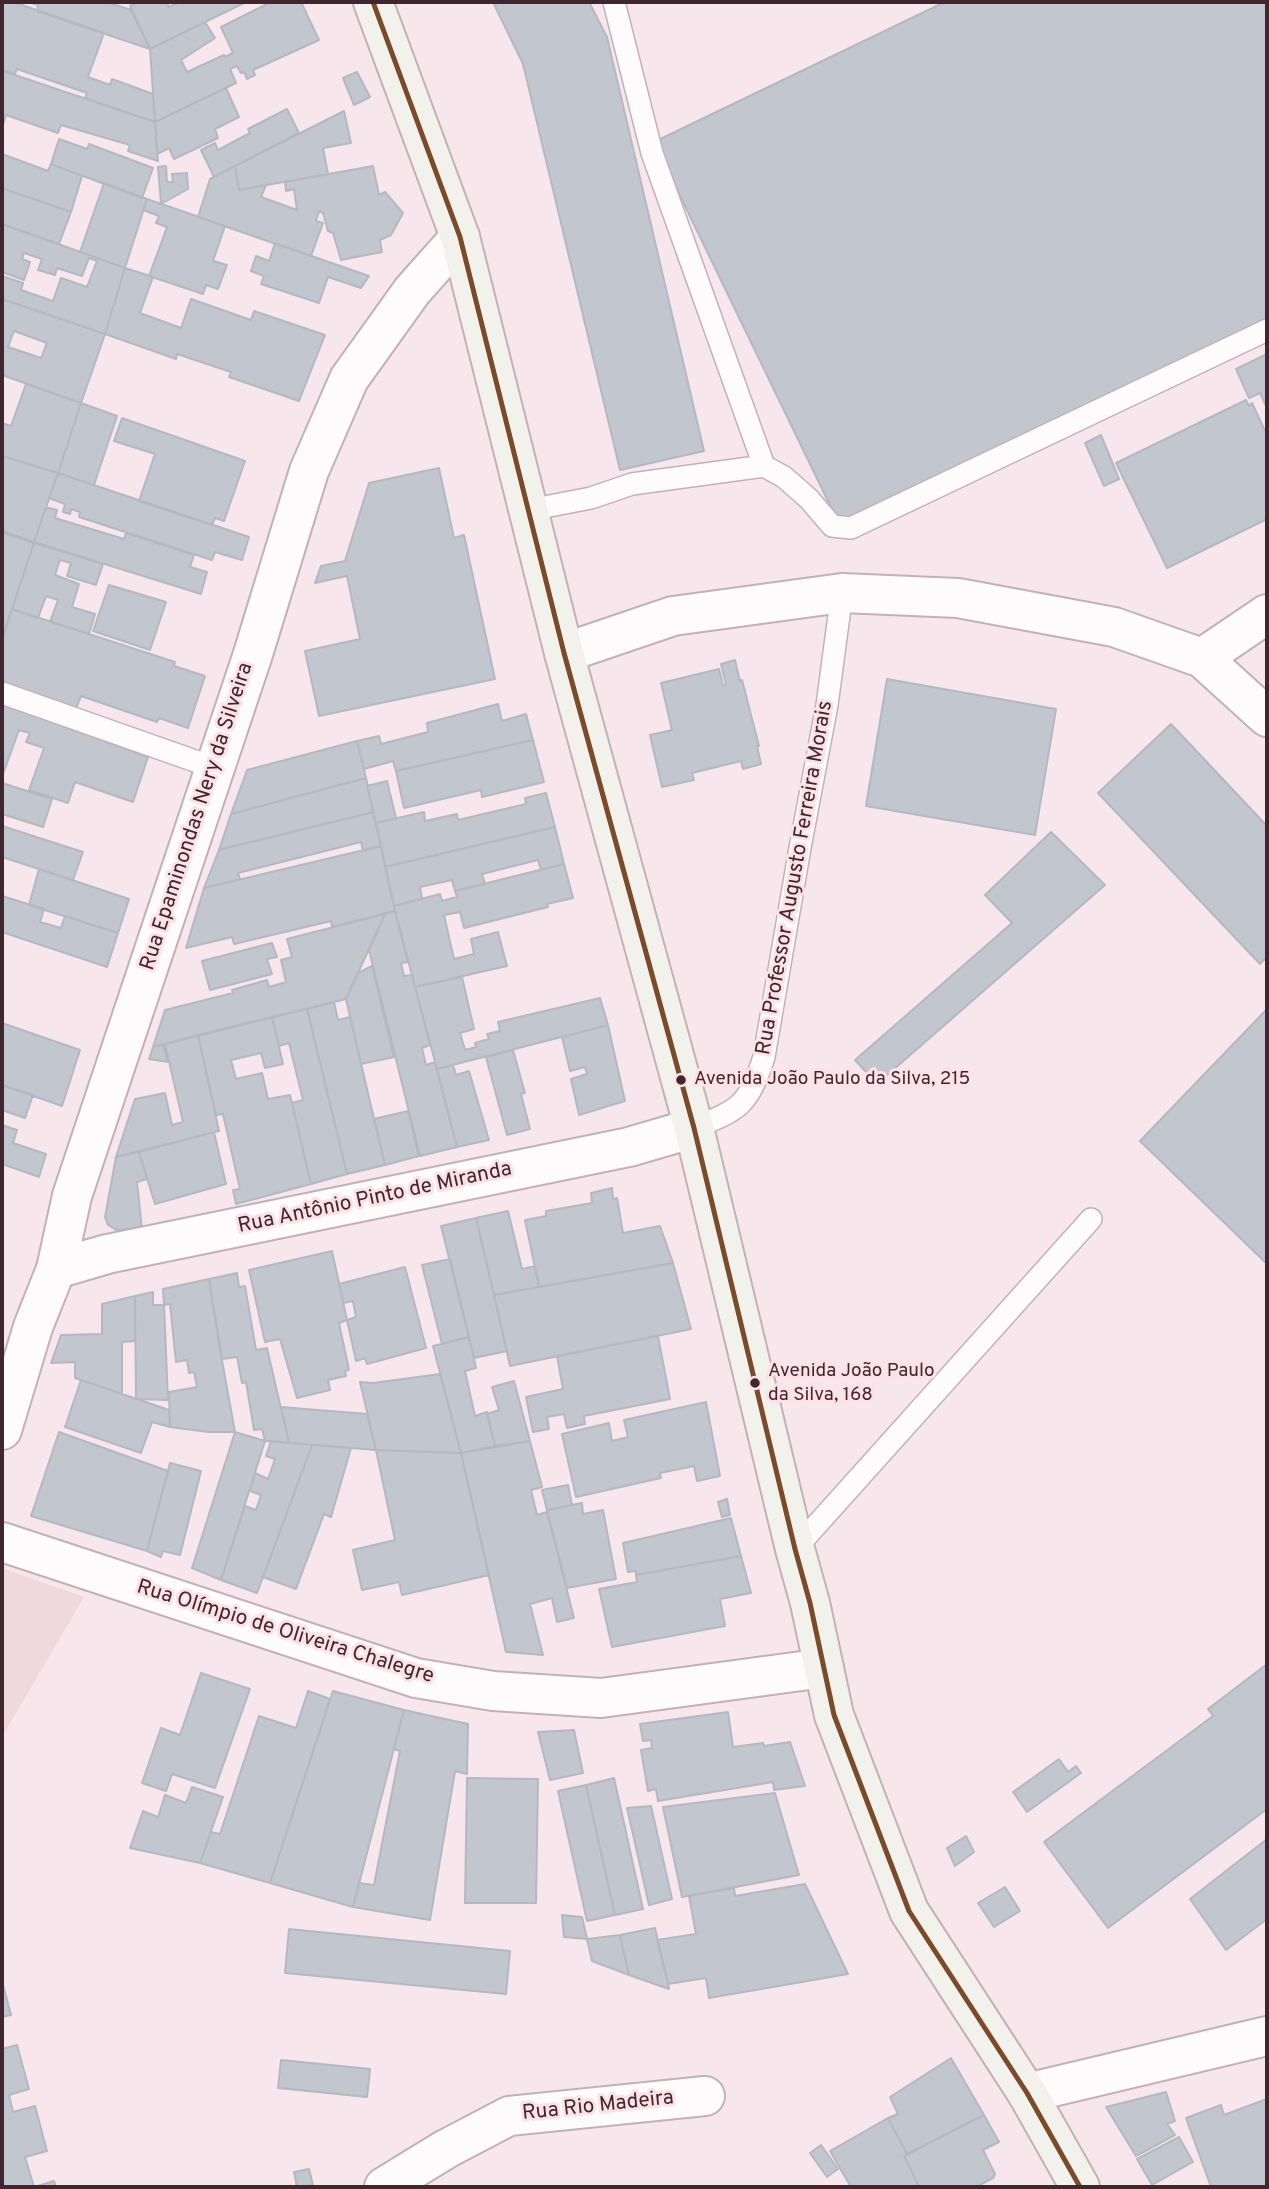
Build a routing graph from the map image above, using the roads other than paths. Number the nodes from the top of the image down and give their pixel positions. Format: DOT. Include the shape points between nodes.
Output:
graph roads {
  1 [pos="373,2"];
  2 [pos="614,2"];
  3 [pos="460,237"];
  4 [pos="1267,330"];
  5 [pos="764,466"];
  6 [pos="528,510"];
  7 [pos="842,593"];
  8 [pos="1267,614"];
  9 [pos="564,653"];
  10 [pos="1202,657"];
  11 [pos="2,693"];
  12 [pos="1267,717"];
  13 [pos="215,768"];
  14 [pos="694,1128"];
  15 [pos="1091,1219"];
  16 [pos="55,1269"];
  17 [pos="2,1430"];
  18 [pos="2,1542"];
  19 [pos="795,1549"];
  20 [pos="824,1668"];
  21 [pos="1267,2036"];
  22 [pos="1027,2093"];
  23 [pos="705,2096"];
  24 [pos="384,2187"];
  25 [pos="1080,2187"];
  1 -- 3 [label="street"];
  2 -- 5 [label="lane" via="652,153"];
  3 -- 6 [label="street"];
  3 -- 13 [label="street, Rua Epaminondas Nery da Silveira" via="412,290 349,379 309,471"];
  4 -- 5 [label="lane" via="851,528 832,526 809,499"];
  5 -- 6 [label="lane" via="632,484 591,498"];
  6 -- 9 [label="street"];
  7 -- 9 [label="street" via="673,616"];
  7 -- 10 [label="street" via="958,598 1114,627"];
  7 -- 14 [label="lane, Rua Professor Augusto Ferreira Morais" via="827,705 764,1056 746,1098 731,1112"];
  8 -- 10 [label="street"];
  9 -- 14 [label="street"];
  10 -- 12 [label="street"];
  11 -- 13 [label="lane"];
  13 -- 16 [label="street, Rua Epaminondas Nery da Silveira" via="72,1196"];
  14 -- 16 [label="street, Rua Antônio Pinto de Miranda" via="629,1147 107,1254"];
  14 -- 19 [label="street"];
  15 -- 19 [label="lane"];
  16 -- 17 [label="street, Rua Epaminondas Nery da Silveira"];
  18 -- 20 [label="street, Rua Olímpio de Oliveira Chalegre" via="416,1678 493,1691 601,1698"];
  19 -- 20 [label="street"];
  20 -- 22 [label="street" via="835,1715 909,1911"];
  21 -- 22 [label="street"];
  22 -- 25 [label="street"];
  23 -- 24 [label="street, Rua Rio Madeira" via="509,2116"];
}
